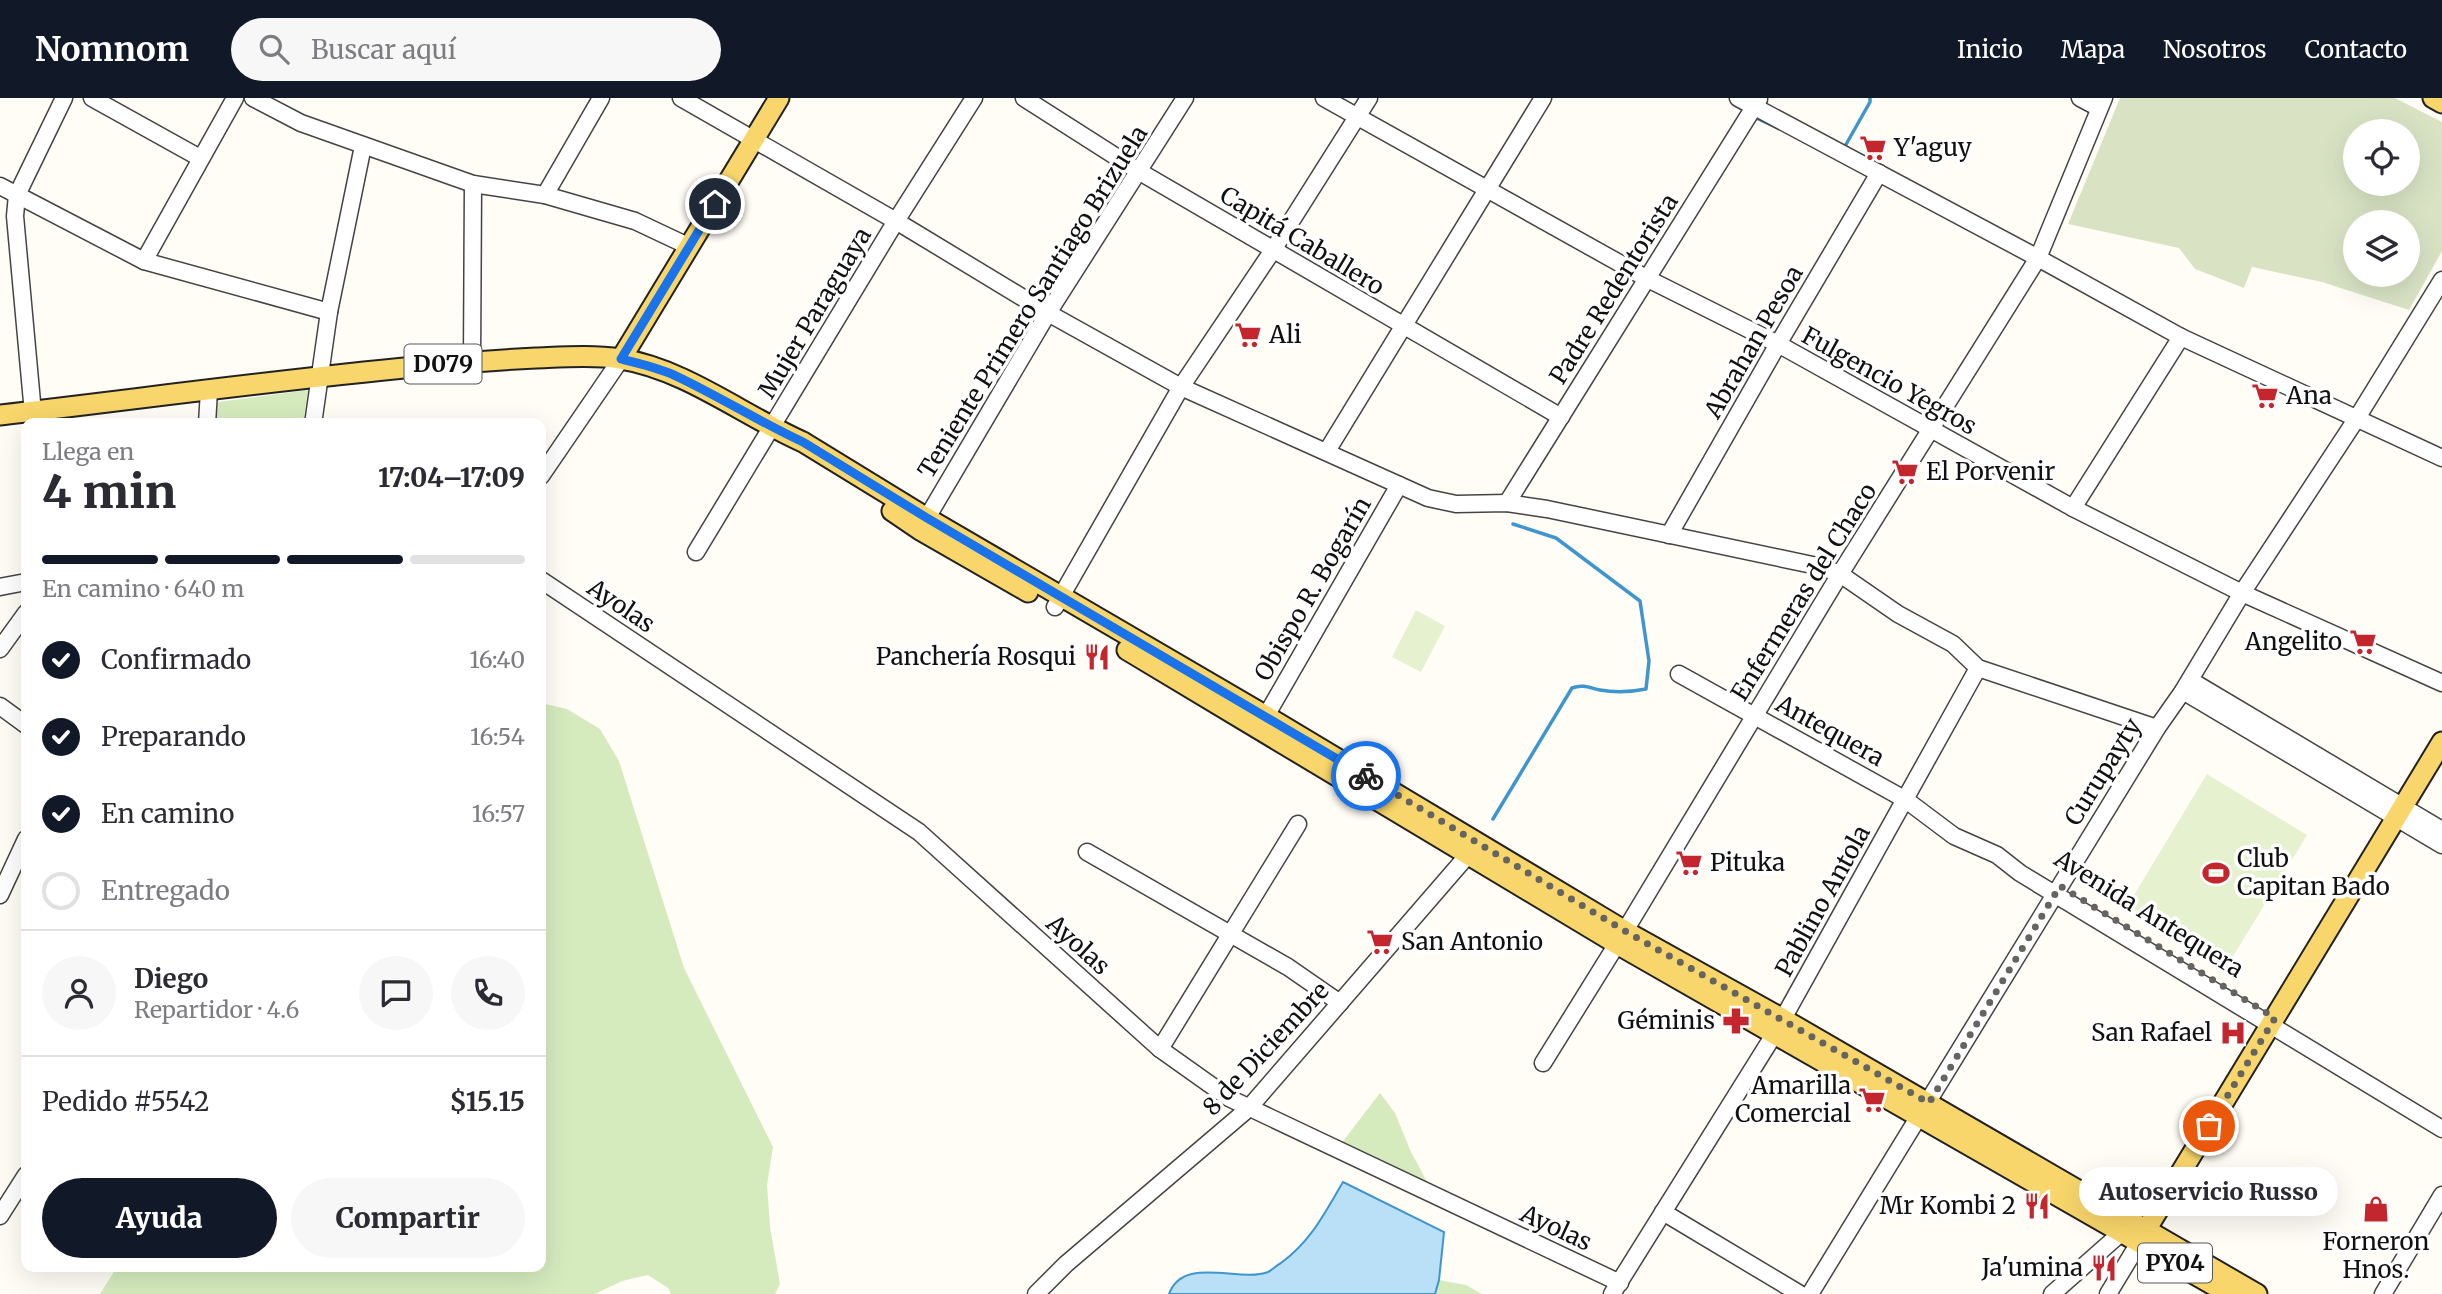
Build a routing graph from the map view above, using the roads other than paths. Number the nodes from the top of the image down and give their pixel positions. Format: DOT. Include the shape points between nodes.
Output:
graph roads {
  1 [pos="64,98"];
  2 [pos="92,98"];
  3 [pos="235,98"];
  4 [pos="253,98"];
  5 [pos="601,98"];
  6 [pos="681,98"];
  7 [pos="779,98"];
  8 [pos="974,98"];
  9 [pos="1024,98"];
  10 [pos="1185,98"];
  11 [pos="1324,98"];
  12 [pos="1369,98"];
  13 [pos="1543,98"];
  14 [pos="1738,98"];
  15 [pos="2080,98"];
  16 [pos="2433,98"];
  17 [pos="1757,103"];
  18 [pos="2101,103"];
  19 [pos="2442,103"];
  20 [pos="1358,116"];
  21 [pos="754,141"];
  22 [pos="363,146"];
  23 [pos="200,158"];
  24 [pos="1140,172"];
  25 [pos="1880,173"];
  26 [pos="472,184"];
  27 [pos="0,186"];
  28 [pos="1487,188"];
  29 [pos="17,195"];
  30 [pos="545,195"];
  31 [pos="896,221"];
  32 [pos="8,239"];
  33 [pos="688,246"];
  34 [pos="1273,250"];
  35 [pos="2038,258"];
  36 [pos="144,261"];
  37 [pos="1646,278"];
  38 [pos="2442,280"];
  39 [pos="2437,297"];
  40 [pos="329,313"];
  41 [pos="1048,313"];
  42 [pos="1403,327"];
  43 [pos="2181,337"];
  44 [pos="1778,344"];
  45 [pos="621,359"];
  46 [pos="472,361"];
  47 [pos="319,376"];
  48 [pos="1181,387"];
  49 [pos="209,390"];
  50 [pos="0,415"];
  51 [pos="33,417"];
  52 [pos="1561,417"];
  53 [pos="207,418"];
  54 [pos="314,418"];
  55 [pos="2357,418"];
  56 [pos="777,431"];
  57 [pos="1931,431"];
  58 [pos="1327,451"];
  59 [pos="2442,458"];
  60 [pos="546,469"];
  61 [pos="1398,485"];
  62 [pos="1507,503"];
  63 [pos="2073,508"];
  64 [pos="924,524"];
  65 [pos="1669,535"];
  66 [pos="696,552"];
  67 [pos="1840,574"];
  68 [pos="21,583"];
  69 [pos="546,583"];
  70 [pos="0,587"];
  71 [pos="2242,593"];
  72 [pos="1058,601"];
  73 [pos="21,620"];
  74 [pos="0,649"];
  75 [pos="1978,668"];
  76 [pos="1679,674"];
  77 [pos="2442,683"];
  78 [pos="2187,686"];
  79 [pos="0,706"];
  80 [pos="1754,715"];
  81 [pos="1266,716"];
  82 [pos="21,721"];
  83 [pos="2157,728"];
  84 [pos="2442,742"];
  85 [pos="1906,800"];
  86 [pos="2400,812"];
  87 [pos="1298,824"];
  88 [pos="2442,830"];
  89 [pos="1954,836"];
  90 [pos="2442,845"];
  91 [pos="1474,849"];
  92 [pos="21,850"];
  93 [pos="1087,852"];
  94 [pos="2058,890"];
  95 [pos="0,895"];
  96 [pos="1231,936"];
  97 [pos="1621,937"];
  98 [pos="1340,1003"];
  99 [pos="2273,1021"];
  100 [pos="1779,1026"];
  101 [pos="1160,1049"];
  102 [pos="1542,1063"];
  103 [pos="1248,1109"];
  104 [pos="1925,1109"];
  105 [pos="2442,1119"];
  106 [pos="2442,1129"];
  107 [pos="21,1183"];
  108 [pos="2442,1195"];
  109 [pos="1663,1212"];
  110 [pos="0,1216"];
  111 [pos="2121,1233"];
  112 [pos="2143,1237"];
  113 [pos="1616,1289"];
  114 [pos="1035,1294"];
  115 [pos="1801,1294"];
  116 [pos="1811,1294"];
  117 [pos="2052,1294"];
  118 [pos="2108,1294"];
  119 [pos="2228,1294"];
  120 [pos="2257,1294"];
  121 [pos="2383,1294"];
  1 -- 29 [label="street"];
  2 -- 23 [label="street"];
  3 -- 23 [label="street"];
  4 -- 22 [label="street"];
  5 -- 30 [label="street"];
  6 -- 21 [label="street"];
  7 -- 21 [label="main road"];
  8 -- 31 [label="street, Mujer Paraguaya"];
  9 -- 24 [label="street, Capitá Caballero"];
  10 -- 24 [label="street, Teniente Primero Santiago Brizuela"];
  11 -- 20 [label="street, Fulgencio Yegros"];
  12 -- 20 [label="street"];
  13 -- 28 [label="street"];
  14 -- 17 [label="street"];
  15 -- 18 [label="street"];
  16 -- 19 [label="main road"];
  17 -- 25 [label="street"];
  17 -- 37 [label="street, Padre Redentorista"];
  18 -- 35 [label="street, Enfermeras del Chaco"];
  20 -- 28 [label="street, Fulgencio Yegros"];
  20 -- 34 [label="street"];
  21 -- 31 [label="street"];
  21 -- 33 [label="main road"];
  22 -- 26 [label="street"];
  22 -- 40 [label="street"];
  23 -- 36 [label="street"];
  24 -- 34 [label="street, Capitá Caballero"];
  24 -- 41 [label="street, Teniente Primero Santiago Brizuela"];
  25 -- 35 [label="street"];
  25 -- 44 [label="street, Abrahan Pesoa"];
  26 -- 30 [label="street"];
  26 -- 46 [label="street"];
  27 -- 29 [label="street"];
  28 -- 37 [label="street, Fulgencio Yegros"];
  28 -- 42 [label="street"];
  29 -- 32 [label="street"];
  29 -- 36 [label="street"];
  30 -- 33 [label="street" via="635,221"];
  31 -- 41 [label="street"];
  31 -- 56 [label="street, Mujer Paraguaya"];
  32 -- 51 [label="street"];
  33 -- 45 [label="main road"];
  34 -- 42 [label="street, Capitá Caballero"];
  34 -- 48 [label="street"];
  35 -- 43 [label="street"];
  35 -- 57 [label="street, Enfermeras del Chaco"];
  36 -- 40 [label="street"];
  37 -- 44 [label="street, Fulgencio Yegros"];
  37 -- 52 [label="street, Padre Redentorista"];
  38 -- 39 [label="street, Curupayty"];
  39 -- 55 [label="street, Curupayty"];
  40 -- 47 [label="street"];
  41 -- 48 [label="street"];
  41 -- 64 [label="street, Teniente Primero Santiago Brizuela"];
  42 -- 52 [label="street, Capitá Caballero"];
  42 -- 58 [label="street"];
  43 -- 55 [label="street"];
  43 -- 63 [label="street"];
  44 -- 57 [label="street, Fulgencio Yegros"];
  44 -- 65 [label="street, Abrahan Pesoa"];
  45 -- 46 [label="main road, D079"];
  45 -- 56 [label="main road, PY04" via="677,376"];
  45 -- 60 [label="street"];
  46 -- 47 [label="main road, D079"];
  47 -- 49 [label="main road, D079"];
  47 -- 54 [label="street"];
  48 -- 58 [label="street"];
  48 -- 72 [label="street"];
  49 -- 51 [label="main road, D079"];
  49 -- 53 [label="street"];
  50 -- 51 [label="main road, D079"];
  52 -- 62 [label="street, Padre Redentorista"];
  55 -- 59 [label="street"];
  55 -- 71 [label="street, Curupayty"];
  56 -- 64 [label="main road, PY04"];
  56 -- 66 [label="street, Mujer Paraguaya"];
  57 -- 63 [label="street, Fulgencio Yegros"];
  57 -- 67 [label="street, Enfermeras del Chaco"];
  58 -- 61 [label="street"];
  61 -- 62 [label="street" via="1456,504"];
  61 -- 81 [label="street, Obispo R. Bogarín"];
  62 -- 65 [label="street"];
  63 -- 71 [label="street, Fulgencio Yegros"];
  64 -- 72 [label="main road, PY04"];
  65 -- 67 [label="street"];
  67 -- 75 [label="street" via="1953,645"];
  67 -- 80 [label="street, Enfermeras del Chaco"];
  68 -- 70 [label="street"];
  69 -- 101 [label="street, Ayolas" via="919,832"];
  71 -- 77 [label="street, Fulgencio Yegros"];
  71 -- 78 [label="street, Curupayty"];
  72 -- 81 [label="main road, PY04"];
  72 -- 91 [label="main road, PY04"];
  73 -- 74 [label="street"];
  75 -- 83 [label="street"];
  75 -- 85 [label="street, Pablino Antola"];
  76 -- 80 [label="street, Antequera"];
  78 -- 83 [label="street, Curupayty"];
  78 -- 86 [label="street"];
  79 -- 82 [label="street"];
  80 -- 85 [label="street, Antequera"];
  80 -- 97 [label="street, Enfermeras del Chaco"];
  81 -- 91 [label="main road, PY04"];
  83 -- 94 [label="street, Curupayty"];
  84 -- 86 [label="main road"];
  85 -- 89 [label="street, Antequera"];
  85 -- 100 [label="street, Pablino Antola"];
  86 -- 88 [label="street"];
  86 -- 90 [label="street"];
  86 -- 99 [label="main road"];
  87 -- 96 [label="street"];
  89 -- 94 [label="street, Avenida Antequera" via="2025,865"];
  91 -- 97 [label="main road, PY04"];
  91 -- 98 [label="street, 8 de Diciembre"];
  92 -- 95 [label="street"];
  93 -- 96 [label="street"];
  94 -- 99 [label="street, Avenida Antequera"];
  94 -- 104 [label="street, Curupayty"];
  96 -- 98 [label="street"];
  96 -- 101 [label="street"];
  97 -- 100 [label="main road, PY04"];
  97 -- 102 [label="street, Enfermeras del Chaco"];
  98 -- 103 [label="street, 8 de Diciembre"];
  99 -- 105 [label="street, Avenida Antequera"];
  99 -- 106 [label="street, Avenida Antequera"];
  99 -- 112 [label="main road"];
  100 -- 104 [label="main road, PY04"];
  100 -- 109 [label="street, Pablino Antola"];
  101 -- 103 [label="street, Ayolas"];
  103 -- 113 [label="street, Ayolas"];
  103 -- 114 [label="street, 8 de Diciembre"];
  104 -- 111 [label="main road, PY04"];
  104 -- 112 [label="main road, PY04"];
  104 -- 116 [label="street, Curupayty"];
  107 -- 110 [label="street"];
  108 -- 121 [label="street"];
  109 -- 113 [label="street, Pablino Antola"];
  109 -- 115 [label="street"];
  111 -- 112 [label="main road, PY04"];
  111 -- 117 [label="street"];
  112 -- 118 [label="street"];
  112 -- 119 [label="main road, PY04"];
  112 -- 120 [label="main road, PY04"];
}
